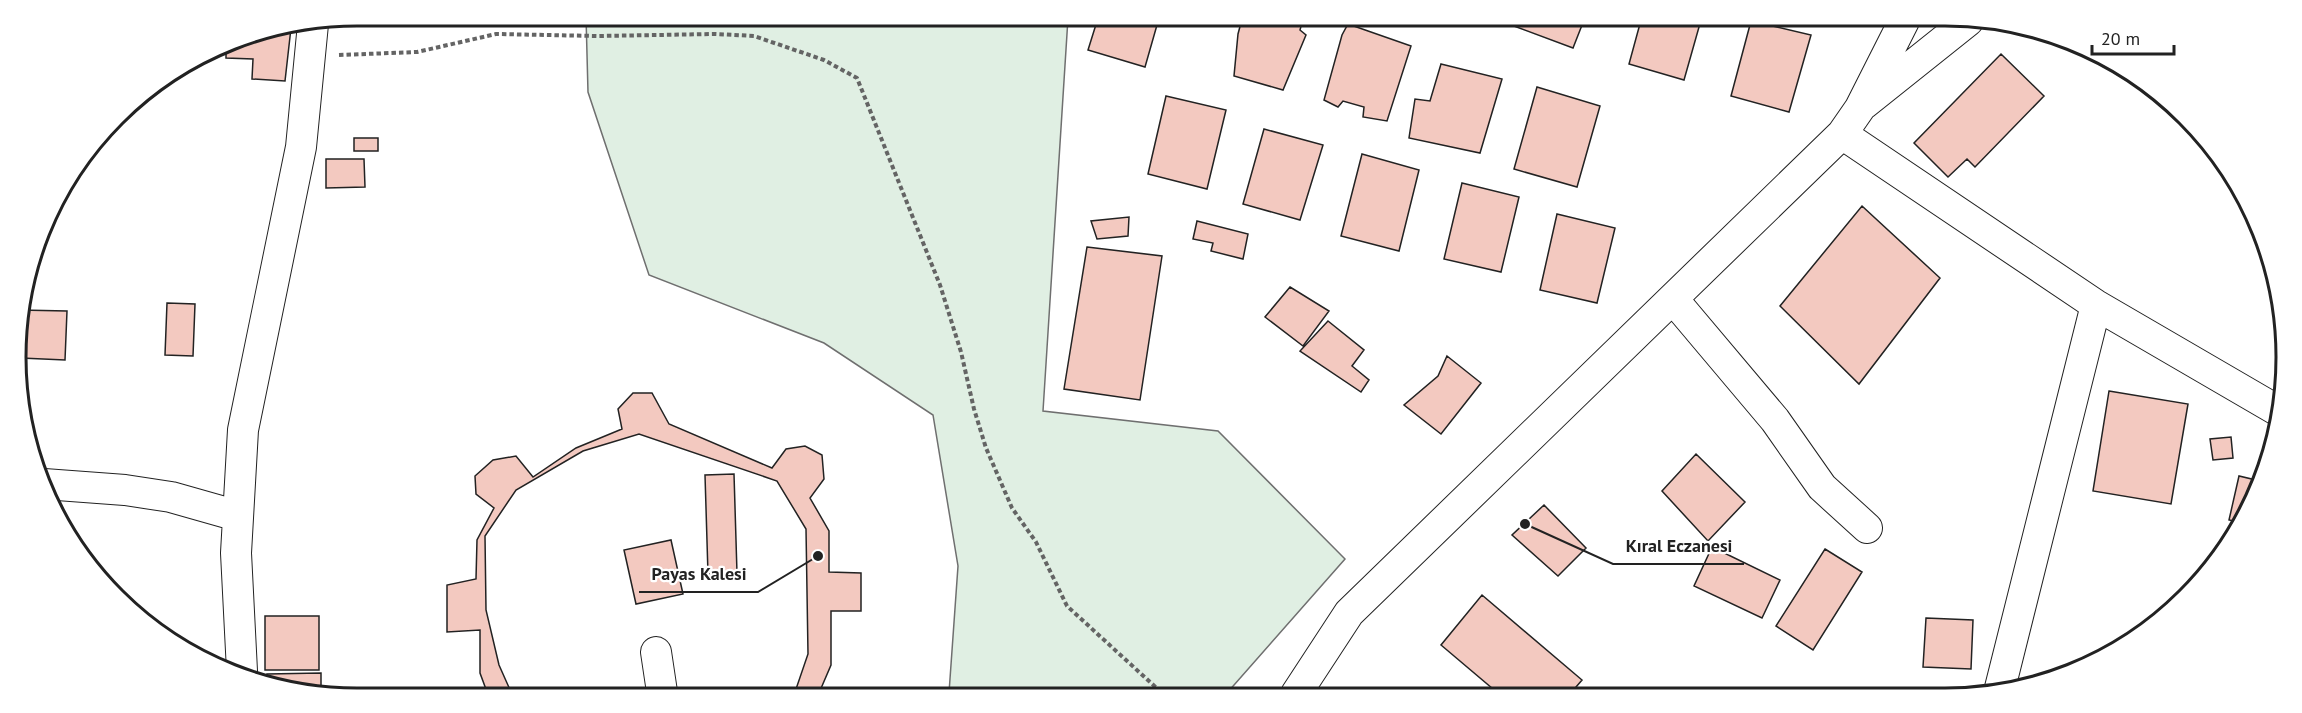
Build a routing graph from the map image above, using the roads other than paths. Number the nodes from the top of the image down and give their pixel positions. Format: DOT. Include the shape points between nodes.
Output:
graph roads {
  1 [pos="1901,26"];
  2 [pos="1962,26"];
  3 [pos="313,28"];
  4 [pos="1860,108"];
  5 [pos="1842,134"];
  6 [pos="1673,298"];
  7 [pos="2096,305"];
  8 [pos="2273,408"];
  9 [pos="52,485"];
  10 [pos="238,516"];
  11 [pos="1867,528"];
  12 [pos="656,652"];
  13 [pos="234,664"];
  14 [pos="2002,682"];
  15 [pos="661,688"];
  16 [pos="1300,688"];
  1 -- 4 [label="street"];
  2 -- 4 [label="street"];
  3 -- 10 [label="street" via="302,147 243,430"];
  4 -- 5 [label="street"];
  5 -- 6 [label="street"];
  5 -- 7 [label="street"];
  6 -- 11 [label="street" via="1775,420 1822,487"];
  6 -- 16 [label="street" via="1349,613"];
  7 -- 8 [label="street"];
  7 -- 14 [label="street"];
  9 -- 10 [label="street" via="171,497"];
  10 -- 13 [label="street"];
  12 -- 15 [label="street"];
}
